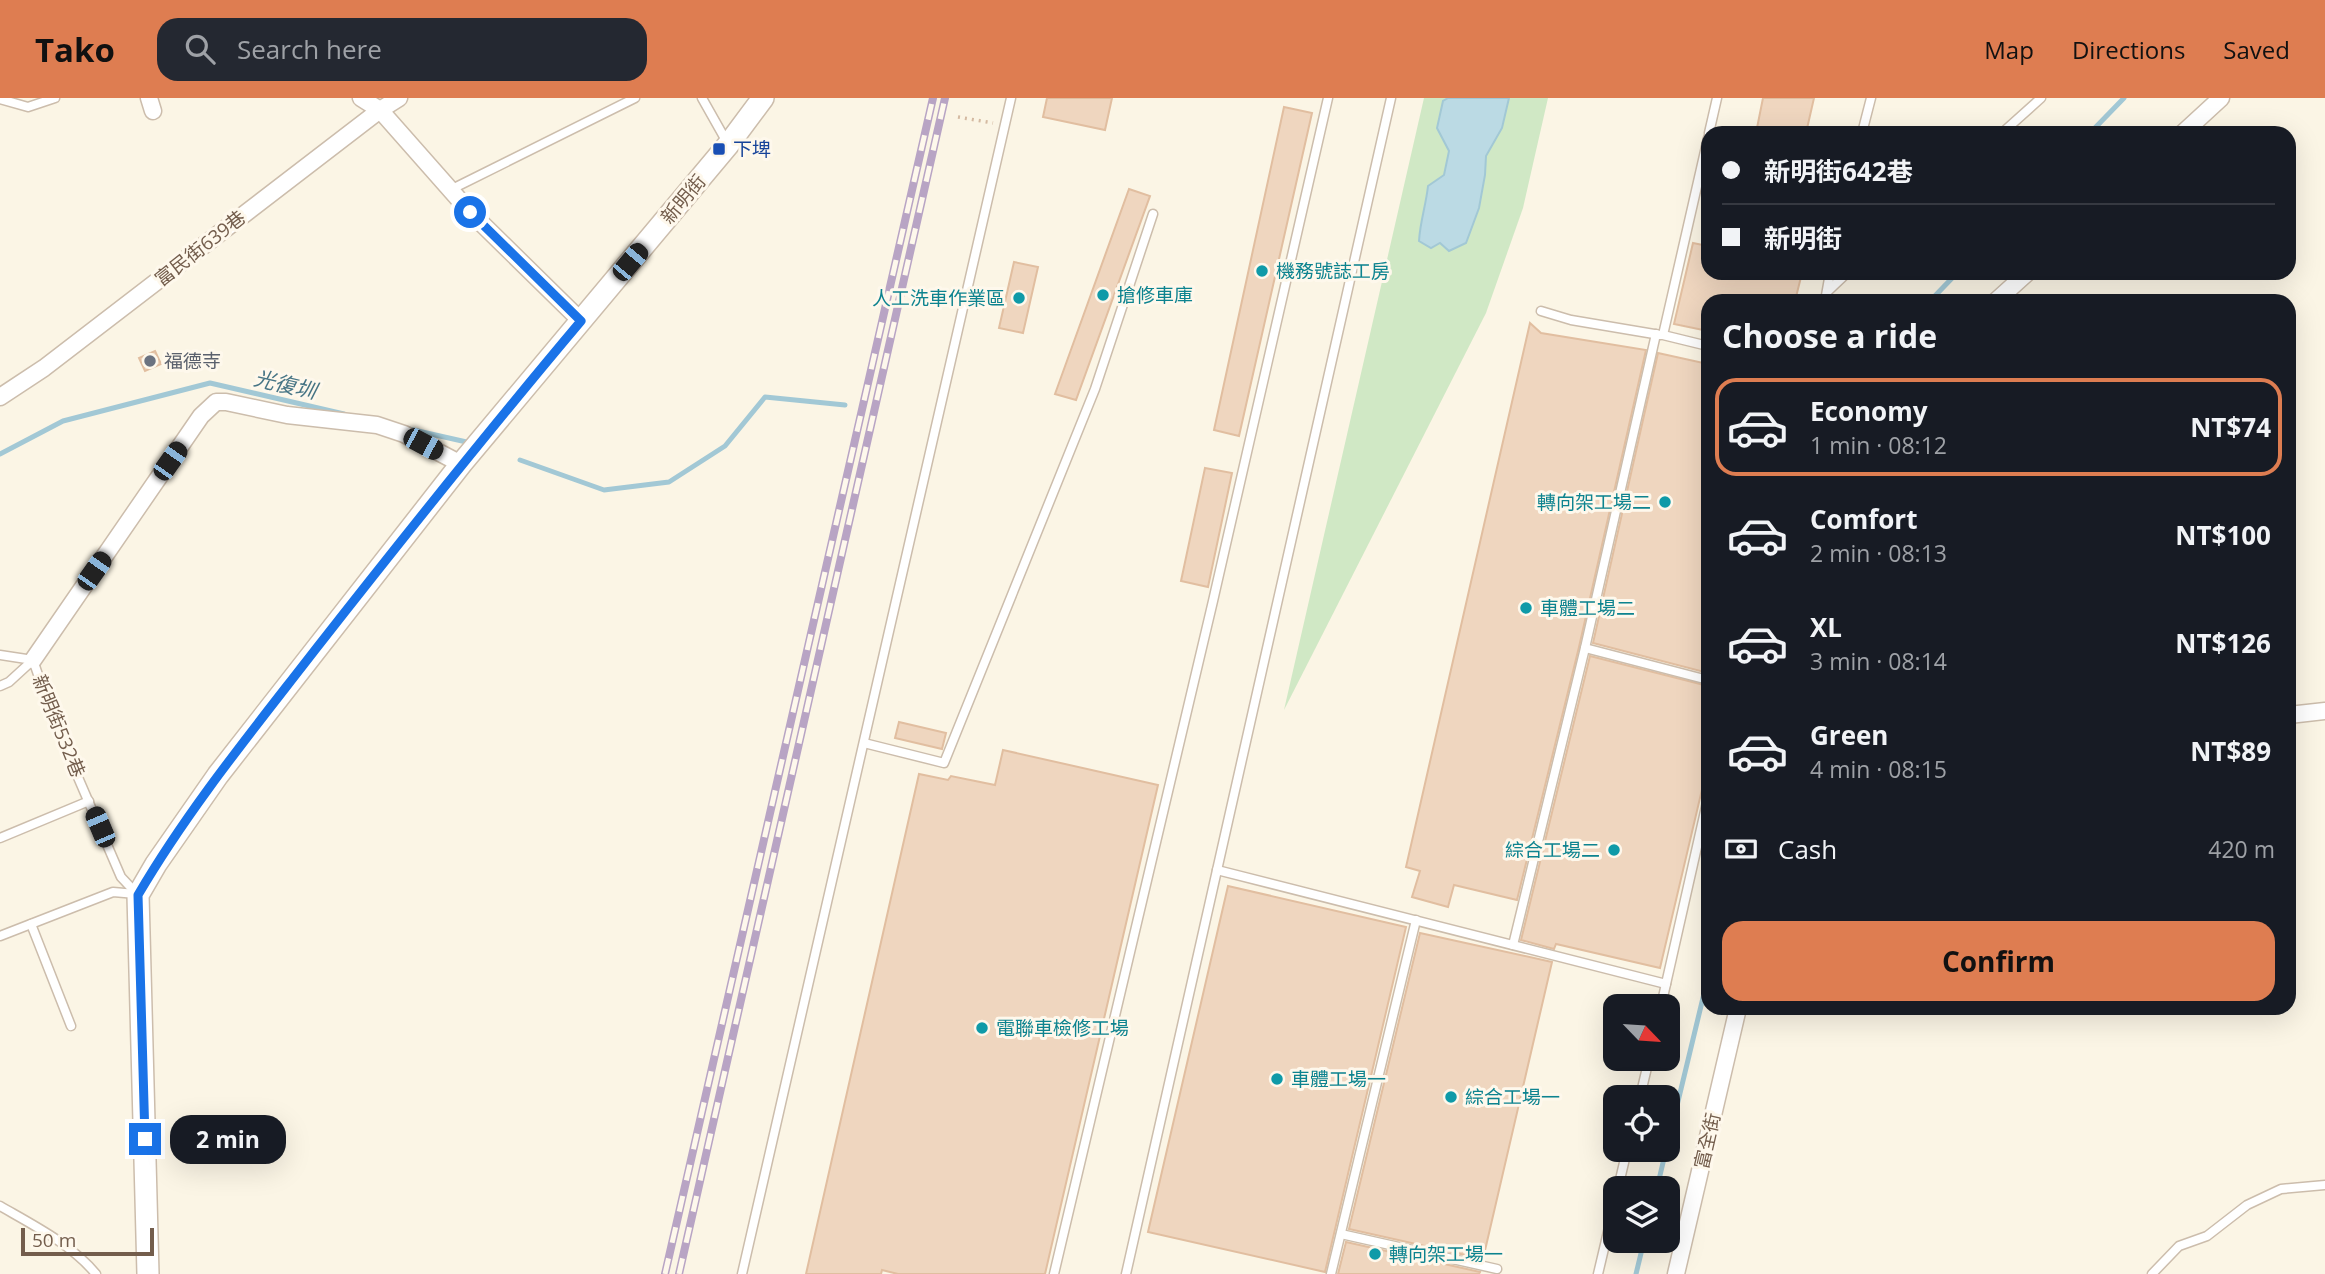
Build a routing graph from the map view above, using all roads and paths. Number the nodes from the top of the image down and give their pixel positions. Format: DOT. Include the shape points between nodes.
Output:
graph roads {
  1 [pos="55,98"];
  2 [pos="360,98"];
  3 [pos="399,98"];
  4 [pos="635,98"];
  5 [pos="702,98"];
  6 [pos="763,98"];
  7 [pos="1011,98"];
  8 [pos="1328,98"];
  9 [pos="1391,98"];
  10 [pos="1717,98"];
  11 [pos="1871,98"];
  12 [pos="2041,98"];
  13 [pos="2221,98"];
  14 [pos="0,99"];
  15 [pos="380,110"];
  16 [pos="958,117"];
  17 [pos="1004,125"];
  18 [pos="1711,126"];
  19 [pos="1865,126"];
  20 [pos="2010,126"];
  21 [pos="2191,126"];
  22 [pos="728,145"];
  23 [pos="1701,168"];
  24 [pos="450,190"];
  25 [pos="1153,214"];
  26 [pos="1829,280"];
  27 [pos="1840,280"];
  28 [pos="2019,280"];
  29 [pos="1828,291"];
  30 [pos="1827,294"];
  31 [pos="2004,294"];
  32 [pos="1541,311"];
  33 [pos="581,321"];
  34 [pos="1660,335"];
  35 [pos="1701,344"];
  36 [pos="0,397"];
  37 [pos="461,464"];
  38 [pos="1585,648"];
  39 [pos="0,655"];
  40 [pos="33,660"];
  41 [pos="1701,678"];
  42 [pos="0,687"];
  43 [pos="2325,711"];
  44 [pos="2296,714"];
  45 [pos="864,743"];
  46 [pos="89,801"];
  47 [pos="1701,829"];
  48 [pos="0,838"];
  49 [pos="1217,870"];
  50 [pos="138,895"];
  51 [pos="1416,920"];
  52 [pos="31,924"];
  53 [pos="0,936"];
  54 [pos="1513,945"];
  55 [pos="1666,984"];
  56 [pos="1664,994"];
  57 [pos="1736,1015"];
  58 [pos="71,1026"];
  59 [pos="2325,1185"];
  60 [pos="0,1206"];
  61 [pos="1341,1234"];
  62 [pos="1603,1253"];
  63 [pos="1497,1269"];
  64 [pos="96,1274"];
  65 [pos="148,1274"];
  66 [pos="743,1274"];
  67 [pos="1054,1274"];
  68 [pos="1126,1274"];
  69 [pos="1331,1274"];
  70 [pos="1598,1274"];
  71 [pos="1676,1274"];
  72 [pos="2152,1274"];
  1 -- 14 [label="lane" via="27,107"];
  2 -- 15 [label="street"];
  3 -- 15 [label="street, 富民街639巷"];
  4 -- 24 [label="lane"];
  5 -- 22 [label="lane"];
  6 -- 22 [label="street, 新明街"];
  7 -- 17 [label="lane"];
  8 -- 67 [label="lane"];
  9 -- 49 [label="lane"];
  10 -- 18 [label="lane"];
  11 -- 19 [label="lane"];
  12 -- 20 [label="lane"];
  13 -- 21 [label="street"];
  15 -- 24 [label="street"];
  15 -- 36 [label="street, 富民街639巷"];
  16 -- 17 [label="path"];
  17 -- 45 [label="lane"];
  22 -- 33 [label="street, 新明街"];
  23 -- 34 [label="lane"];
  24 -- 33 [label="street"];
  25 -- 45 [label="lane" via="1095,388 944,763"];
  26 -- 29 [label="lane"];
  27 -- 29 [label="lane"];
  28 -- 31 [label="street"];
  29 -- 30 [label="lane"];
  32 -- 34 [label="lane"];
  33 -- 37 [label="street, 新明街"];
  34 -- 35 [label="lane"];
  34 -- 38 [label="lane"];
  37 -- 40 [label="street" via="377,425 216,402 201,416"];
  37 -- 50 [label="street, 新明街" via="218,775"];
  38 -- 41 [label="lane"];
  38 -- 54 [label="lane"];
  39 -- 40 [label="lane, 新明街532巷"];
  40 -- 42 [label="lane"];
  40 -- 46 [label="lane, 新明街532巷"];
  43 -- 44 [label="street"];
  45 -- 66 [label="lane"];
  46 -- 48 [label="lane"];
  46 -- 50 [label="lane, 新明街532巷" via="121,877"];
  47 -- 55 [label="lane"];
  49 -- 51 [label="lane"];
  49 -- 68 [label="lane"];
  50 -- 52 [label="lane" via="113,892"];
  50 -- 65 [label="street"];
  51 -- 54 [label="lane"];
  51 -- 61 [label="lane"];
  52 -- 53 [label="lane"];
  52 -- 58 [label="lane"];
  54 -- 55 [label="lane"];
  55 -- 56 [label="lane"];
  57 -- 71 [label="street, 富全街"];
  59 -- 72 [label="lane" via="2281,1189 2247,1205 2207,1236 2179,1246"];
  60 -- 64 [label="lane" via="48,1234"];
  61 -- 63 [label="lane"];
  61 -- 69 [label="lane"];
  62 -- 70 [label="lane"];
}
